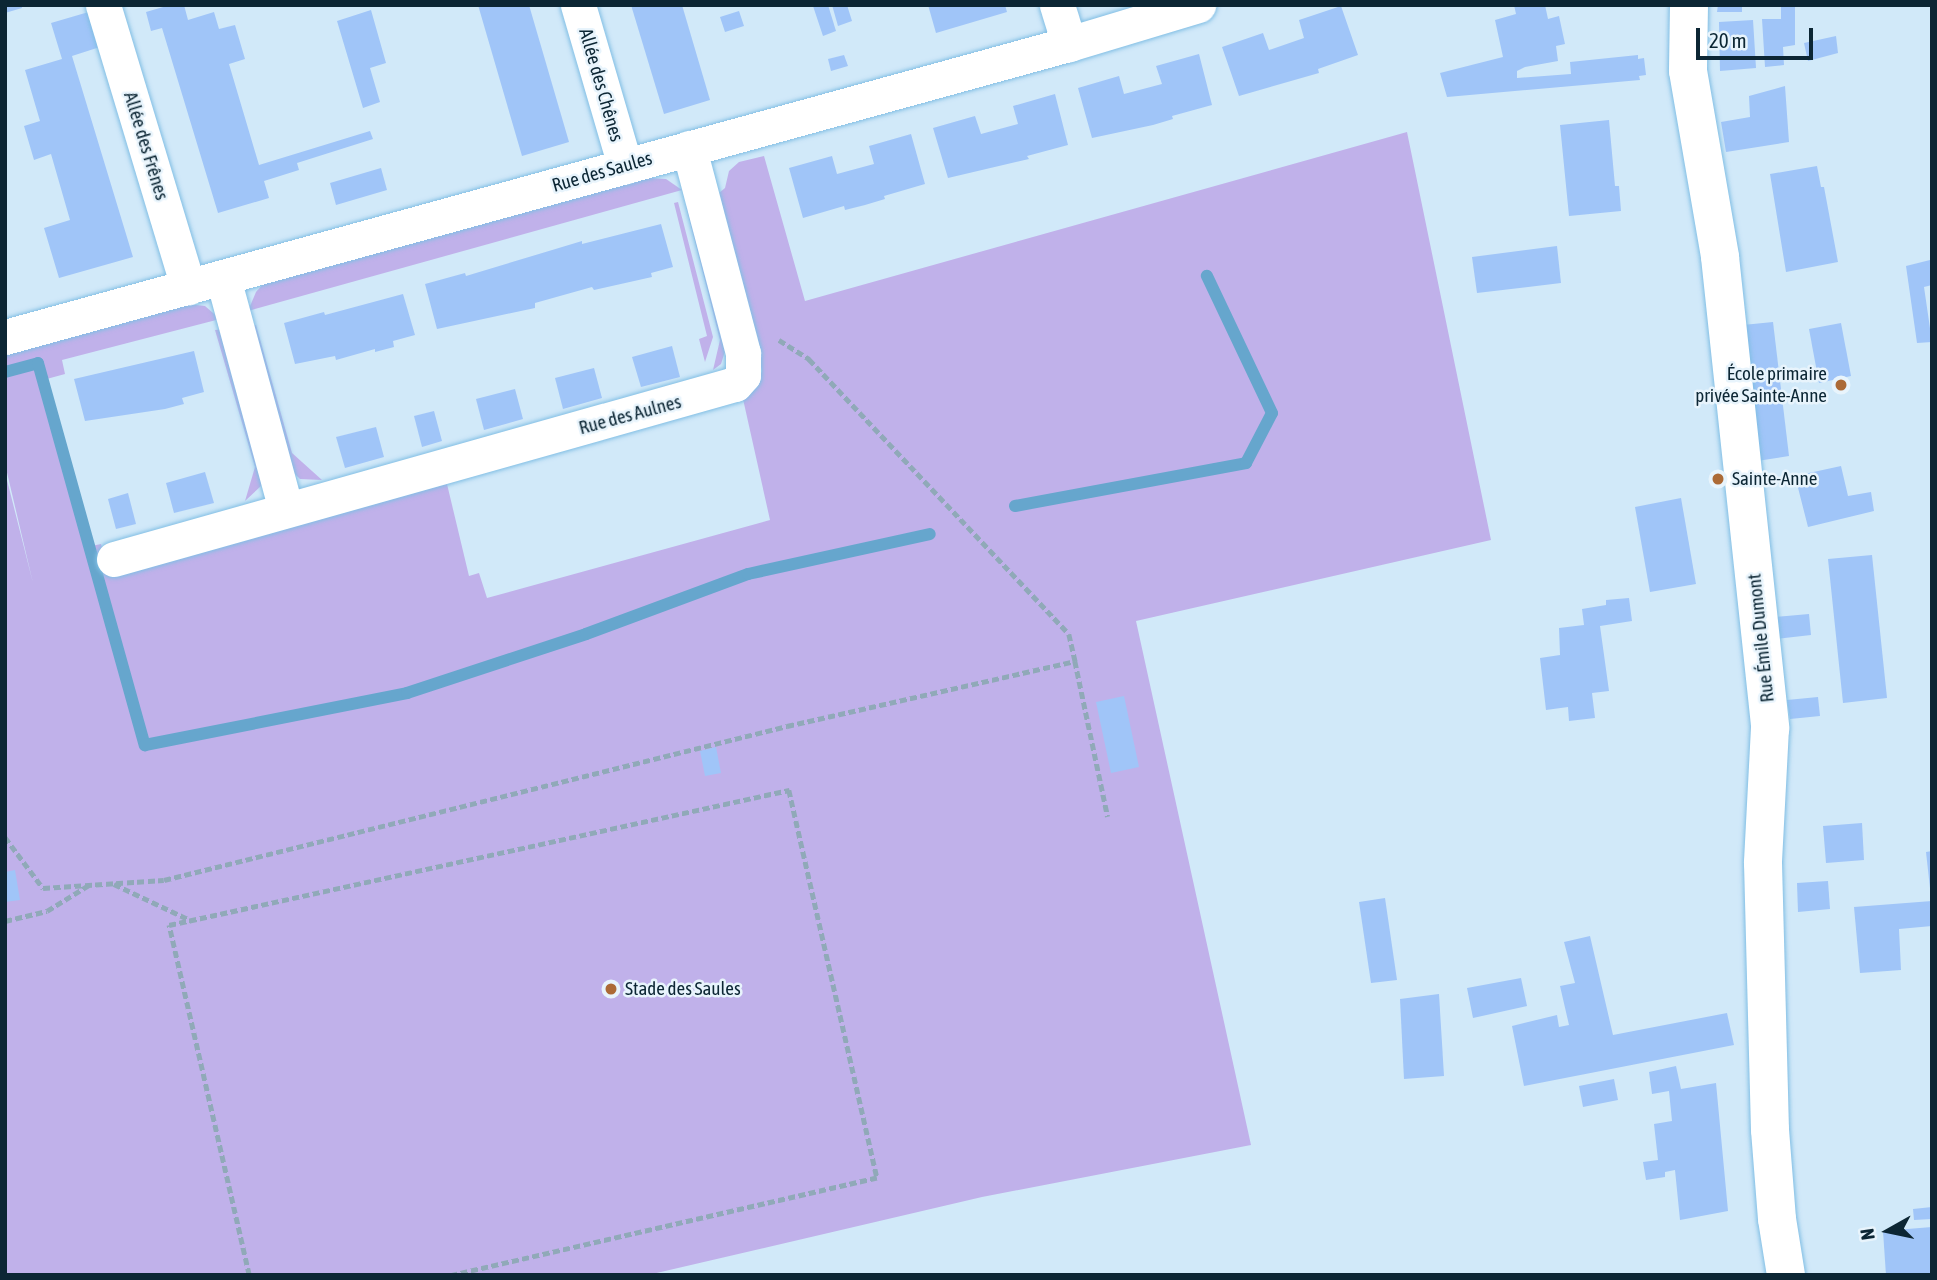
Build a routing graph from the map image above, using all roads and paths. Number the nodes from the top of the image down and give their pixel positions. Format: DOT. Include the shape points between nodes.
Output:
graph roads {
  1 [pos="103,5"];
  2 [pos="578,5"];
  3 [pos="1057,5"];
  4 [pos="1198,5"];
  5 [pos="1689,5"];
  6 [pos="1069,44"];
  7 [pos="689,148"];
  8 [pos="625,166"];
  9 [pos="223,278"];
  10 [pos="188,288"];
  11 [pos="5,337"];
  12 [pos="741,343"];
  13 [pos="286,510"];
  14 [pos="114,559"];
  15 [pos="1075,661"];
  16 [pos="1108,817"];
  17 [pos="5,837"];
  18 [pos="114,884"];
  19 [pos="90,885"];
  20 [pos="5,921"];
  21 [pos="192,922"];
  22 [pos="249,1275"];
  23 [pos="452,1275"];
  24 [pos="1786,1275"];
  1 -- 10 [label="street, Allée des Frênes"];
  2 -- 8 [label="street, Allée des Chênes"];
  3 -- 6 [label="street"];
  4 -- 6 [label="street, Rue des Saules"];
  5 -- 24 [label="street, Rue Émile Dumont" via="1689,80 1720,257 1770,729 1763,863 1770,1130"];
  6 -- 7 [label="street, Rue des Saules"];
  7 -- 8 [label="street, Rue des Saules"];
  7 -- 12 [label="street, Rue des Aulnes"];
  8 -- 9 [label="street, Rue des Saules"];
  9 -- 10 [label="street, Rue des Saules"];
  9 -- 13 [label="street"];
  10 -- 11 [label="street, Rue des Saules"];
  12 -- 13 [label="street, Rue des Aulnes" via="743,375 719,391"];
  12 -- 15 [label="path" via="778,339 809,359 1069,634"];
  13 -- 14 [label="street, Rue des Aulnes"];
  15 -- 16 [label="path"];
  15 -- 18 [label="path" via="787,726 164,880"];
  17 -- 19 [label="path" via="43,888"];
  18 -- 19 [label="path"];
  18 -- 21 [label="path"];
  19 -- 20 [label="path" via="47,911"];
  21 -- 22 [label="path" via="169,925"];
  21 -- 23 [label="path" via="789,790 877,1178"];
}
